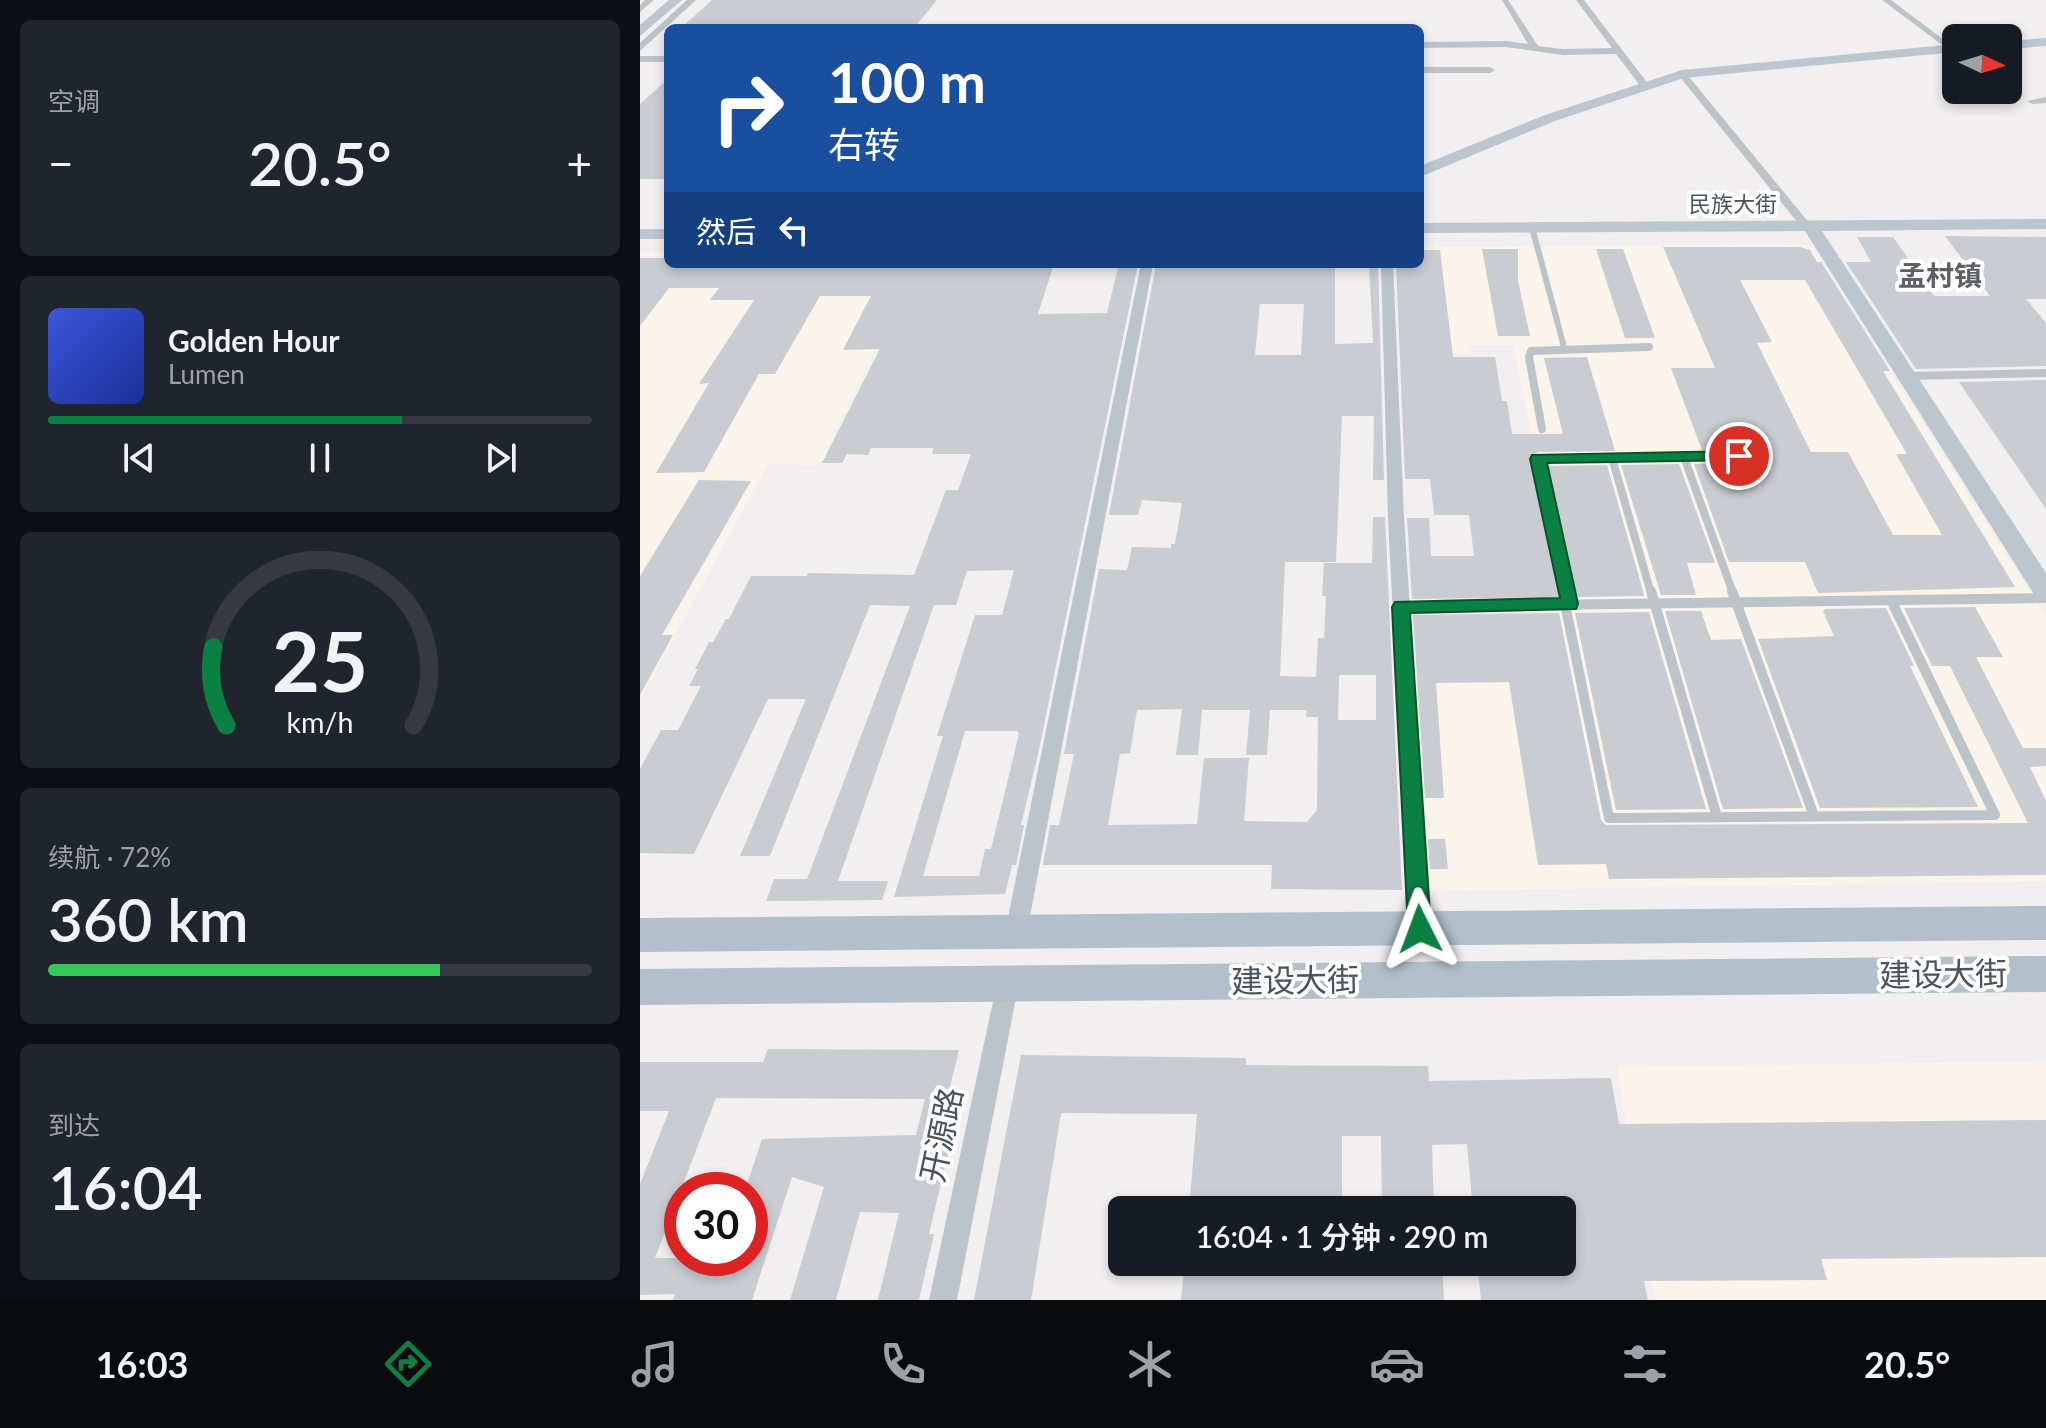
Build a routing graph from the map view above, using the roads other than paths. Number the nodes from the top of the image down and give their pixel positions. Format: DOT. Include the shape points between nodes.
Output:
graph roads {
  1 [pos="650,0"];
  2 [pos="662,0"];
  3 [pos="676,0"];
  4 [pos="692,0"];
  5 [pos="1580,0"];
  6 [pos="1886,0"];
  7 [pos="1505,2"];
  8 [pos="640,9"];
  9 [pos="640,19"];
  10 [pos="666,24"];
  11 [pos="664,26"];
  12 [pos="640,32"];
  13 [pos="1942,40"];
  14 [pos="2046,42"];
  15 [pos="2022,44"];
  16 [pos="1424,45"];
  17 [pos="640,48"];
  18 [pos="1536,49"];
  19 [pos="1942,49"];
  20 [pos="1618,51"];
  21 [pos="640,59"];
  22 [pos="664,59"];
  23 [pos="1424,70"];
  24 [pos="1490,70"];
  25 [pos="1682,74"];
  26 [pos="1644,85"];
  27 [pos="2046,100"];
  28 [pos="2032,101"];
  29 [pos="1424,170"];
  30 [pos="2046,224"];
  31 [pos="1808,226"];
  32 [pos="1532,227"];
  33 [pos="1424,228"];
  34 [pos="640,234"];
  35 [pos="664,234"];
  36 [pos="1146,268"];
  37 [pos="1387,268"];
  38 [pos="1564,347"];
  39 [pos="1649,347"];
  40 [pos="2046,373"];
  41 [pos="1908,376"];
  42 [pos="1542,429"];
  43 [pos="1739,456"];
  44 [pos="1684,457"];
  45 [pos="1612,458"];
  46 [pos="2046,595"];
  47 [pos="1891,600"];
  48 [pos="1736,602"];
  49 [pos="1655,603"];
  50 [pos="1568,604"];
  51 [pos="1401,607"];
  52 [pos="1814,816"];
  53 [pos="1717,817"];
  54 [pos="2046,923"];
  55 [pos="1420,929"];
  56 [pos="1016,932"];
  57 [pos="640,935"];
  58 [pos="2046,974"];
  59 [pos="1008,983"];
  60 [pos="640,987"];
  61 [pos="943,1300"];
  1 -- 8 [label="street"];
  2 -- 9 [label="street"];
  3 -- 12 [label="street"];
  4 -- 10 [label="street"];
  5 -- 20 [label="street"];
  6 -- 13 [label="street"];
  7 -- 18 [label="street"];
  11 -- 17 [label="street"];
  14 -- 15 [label="street"];
  16 -- 18 [label="street"];
  18 -- 20 [label="street"];
  19 -- 25 [label="street"];
  20 -- 26 [label="street"];
  21 -- 22 [label="street"];
  23 -- 24 [label="street"];
  25 -- 26 [label="street"];
  25 -- 31 [label="street"];
  26 -- 29 [label="street"];
  27 -- 28 [label="street"];
  30 -- 31 [label="street, 民族大街"];
  31 -- 32 [label="street, 民族大街"];
  31 -- 41 [label="street"];
  32 -- 33 [label="street, 民族大街"];
  32 -- 38 [label="lane"];
  34 -- 35 [label="street"];
  36 -- 56 [label="street"];
  37 -- 51 [label="street"];
  38 -- 39 [label="lane"];
  38 -- 42 [label="lane" via="1540,348 1529,357"];
  40 -- 41 [label="lane"];
  41 -- 46 [label="street"];
  43 -- 44 [label="lane"];
  44 -- 45 [label="lane"];
  44 -- 48 [label="lane"];
  45 -- 49 [label="lane"];
  45 -- 50 [label="lane" via="1538,459"];
  46 -- 47 [label="lane"];
  47 -- 48 [label="lane"];
  47 -- 52 [label="lane" via="1995,815"];
  48 -- 49 [label="lane"];
  48 -- 52 [label="lane"];
  49 -- 50 [label="lane"];
  49 -- 53 [label="lane"];
  50 -- 51 [label="lane"];
  50 -- 53 [label="lane" via="1609,818"];
  51 -- 55 [label="street"];
  52 -- 53 [label="lane"];
  54 -- 55 [label="main road, 建设大街"];
  55 -- 56 [label="main road, 建设大街"];
  56 -- 57 [label="main road, 建设大街"];
  58 -- 59 [label="main road, 建设大街"];
  59 -- 60 [label="main road, 建设大街"];
  59 -- 61 [label="street, 开源路"];
}
